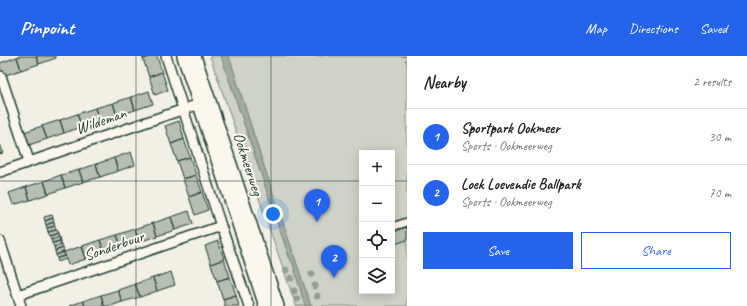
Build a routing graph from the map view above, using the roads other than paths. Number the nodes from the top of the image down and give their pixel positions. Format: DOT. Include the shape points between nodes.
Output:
graph roads {
  1 [pos="166,56"];
  2 [pos="184,56"];
  3 [pos="194,56"];
  4 [pos="1,76"];
  5 [pos="204,102"];
  6 [pos="183,109"];
  7 [pos="29,162"];
  8 [pos="0,172"];
  9 [pos="407,222"];
  10 [pos="221,226"];
  11 [pos="395,226"];
  12 [pos="0,242"];
  13 [pos="18,295"];
  14 [pos="21,306"];
  15 [pos="248,306"];
  16 [pos="266,306"];
  17 [pos="277,306"];
  1 -- 6 [label="street"];
  2 -- 5 [label="main road, Ookmeerweg"];
  3 -- 5 [label="main road, Ookmeerweg"];
  4 -- 7 [label="street"];
  5 -- 6 [label="street, Wildeman"];
  5 -- 16 [label="main road, Ookmeerweg"];
  5 -- 17 [label="main road, Ookmeerweg"];
  6 -- 7 [label="street, Wildeman"];
  6 -- 10 [label="street"];
  7 -- 8 [label="street, Wildeman"];
  9 -- 11 [label="street"];
  10 -- 13 [label="street, Sonderbuur"];
  10 -- 15 [label="street"];
  12 -- 13 [label="street"];
  13 -- 14 [label="street"];
}
